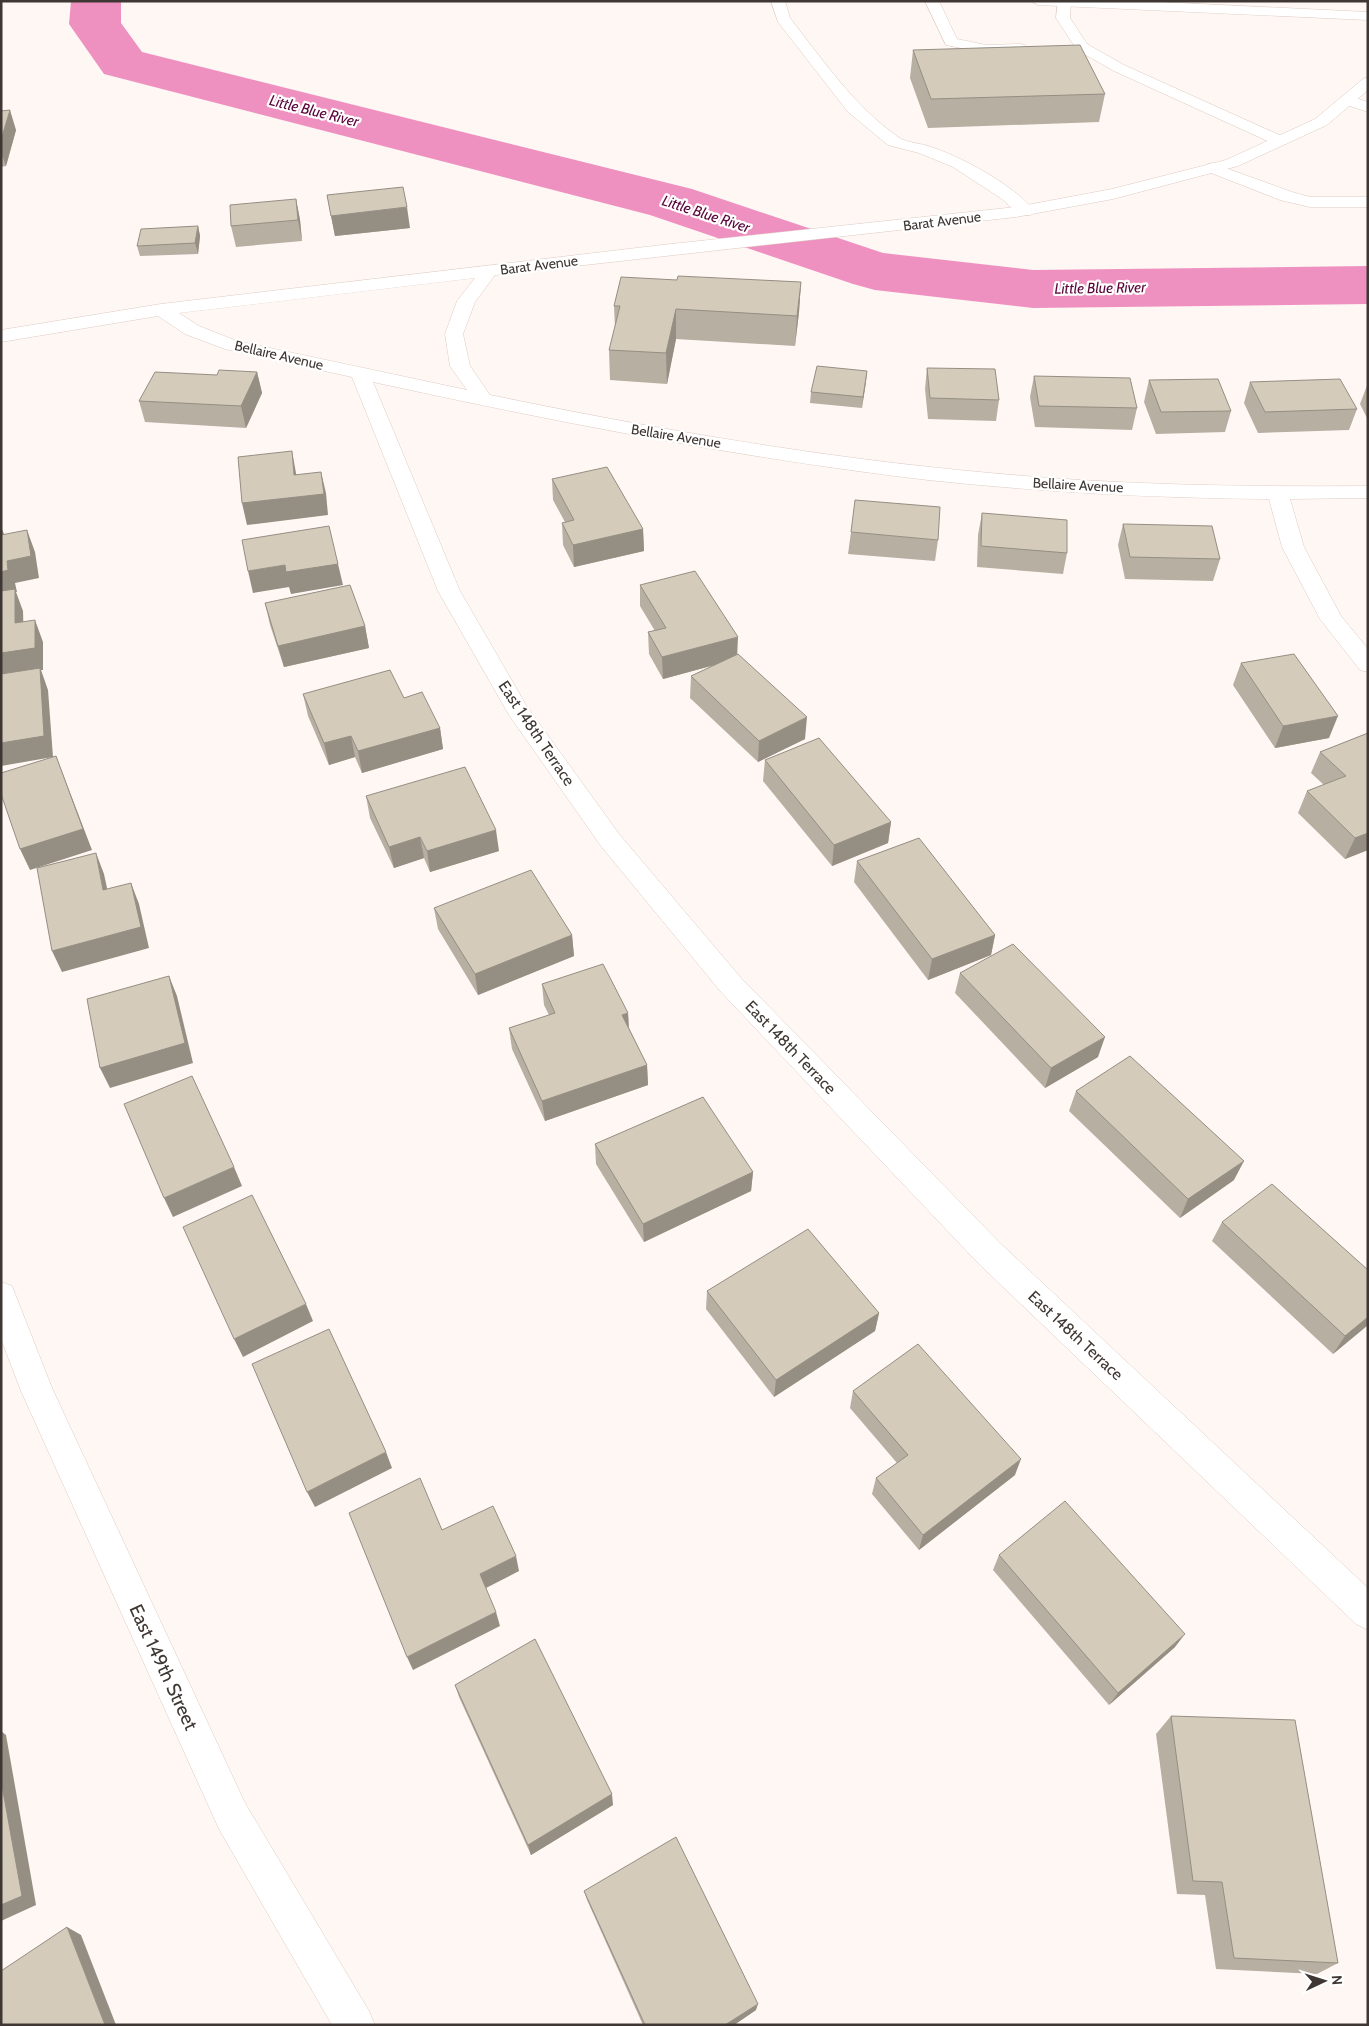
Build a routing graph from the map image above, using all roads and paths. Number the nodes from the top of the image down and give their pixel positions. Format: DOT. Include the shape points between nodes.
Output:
graph roads {
  1 [pos="778,1"];
  2 [pos="932,1"];
  3 [pos="1038,1"];
  4 [pos="1064,3"];
  5 [pos="1368,16"];
  6 [pos="1082,46"];
  7 [pos="1063,47"];
  8 [pos="1034,48"];
  9 [pos="1368,82"];
  10 [pos="1346,100"];
  11 [pos="1368,107"];
  12 [pos="1280,141"];
  13 [pos="1212,168"];
  14 [pos="1368,202"];
  15 [pos="1025,211"];
  16 [pos="489,271"];
  17 [pos="160,310"];
  18 [pos="1,336"];
  19 [pos="360,373"];
  20 [pos="483,399"];
  21 [pos="1368,492"];
  22 [pos="1278,494"];
  23 [pos="1368,665"];
  24 [pos="1,1296"];
  25 [pos="1368,1612"];
  26 [pos="355,2025"];
  1 -- 15 [label="street" via="783,19 854,109 894,142 925,150 958,164 1008,194"];
  2 -- 8 [label="street" via="951,42 986,49"];
  3 -- 4 [label="street"];
  4 -- 5 [label="street"];
  4 -- 6 [label="street" via="1063,18"];
  6 -- 7 [label="street"];
  6 -- 12 [label="street" via="1119,68"];
  9 -- 10 [label="street, Barat Avenue"];
  10 -- 11 [label="street"];
  10 -- 12 [label="street, Barat Avenue" via="1321,122"];
  12 -- 13 [label="street, Barat Avenue" via="1232,163"];
  13 -- 14 [label="street" via="1310,202"];
  13 -- 15 [label="street, Barat Avenue" via="1113,194"];
  15 -- 16 [label="street, Barat Avenue"];
  16 -- 17 [label="street, Barat Avenue"];
  16 -- 20 [label="street, Barat Avenue" via="466,301 454,334 460,366"];
  17 -- 18 [label="street"];
  17 -- 19 [label="street, Bellaire Avenue" via="192,330 232,346"];
  19 -- 20 [label="street, Bellaire Avenue"];
  19 -- 25 [label="street, East 148th Terrace" via="449,591 517,709 610,840 731,985 990,1254"];
  20 -- 22 [label="street, Bellaire Avenue" via="648,432 867,466 1061,485"];
  21 -- 22 [label="street, Bellaire Avenue"];
  22 -- 23 [label="street" via="1293,547 1332,619"];
  24 -- 26 [label="street, East 149th Street" via="37,1390 232,1816"];
}
